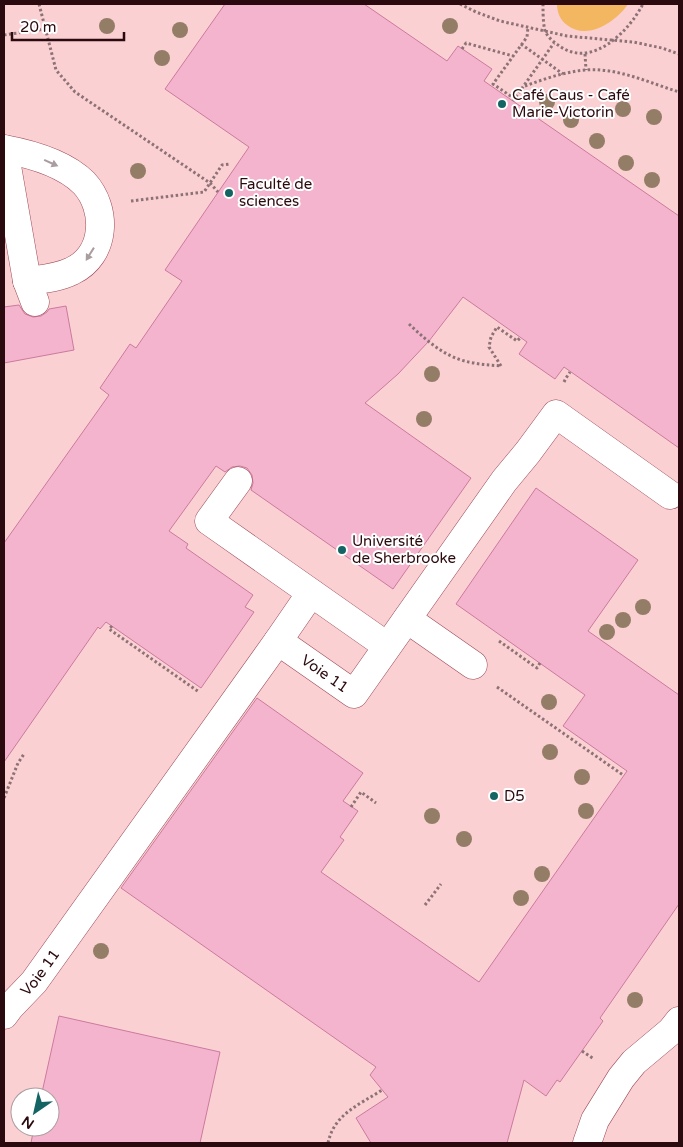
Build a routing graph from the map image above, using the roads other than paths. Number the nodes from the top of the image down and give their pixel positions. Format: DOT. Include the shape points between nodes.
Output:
graph roads {
  1 [pos="4,149"];
  2 [pos="238,481"];
  3 [pos="670,495"];
  4 [pos="312,593"];
  5 [pos="406,619"];
  6 [pos="278,641"];
  7 [pos="388,646"];
  8 [pos="473,665"];
  9 [pos="4,1016"];
  10 [pos="676,1029"];
  11 [pos="587,1143"];
  1 -- 1 [label="lane, one-way" via="50,162 74,175 90,191 100,214 97,242 86,261 31,291"];
  2 -- 4 [label="lane" via="209,521"];
  3 -- 5 [label="lane, Voie 11" via="556,414"];
  4 -- 6 [label="lane"];
  4 -- 7 [label="lane"];
  5 -- 7 [label="lane, Voie 11"];
  5 -- 8 [label="lane"];
  6 -- 7 [label="lane, Voie 11" via="354,694"];
  6 -- 9 [label="lane, Voie 11" via="34,982"];
  10 -- 11 [label="lane" via="634,1062 621,1078 595,1120"];
}
